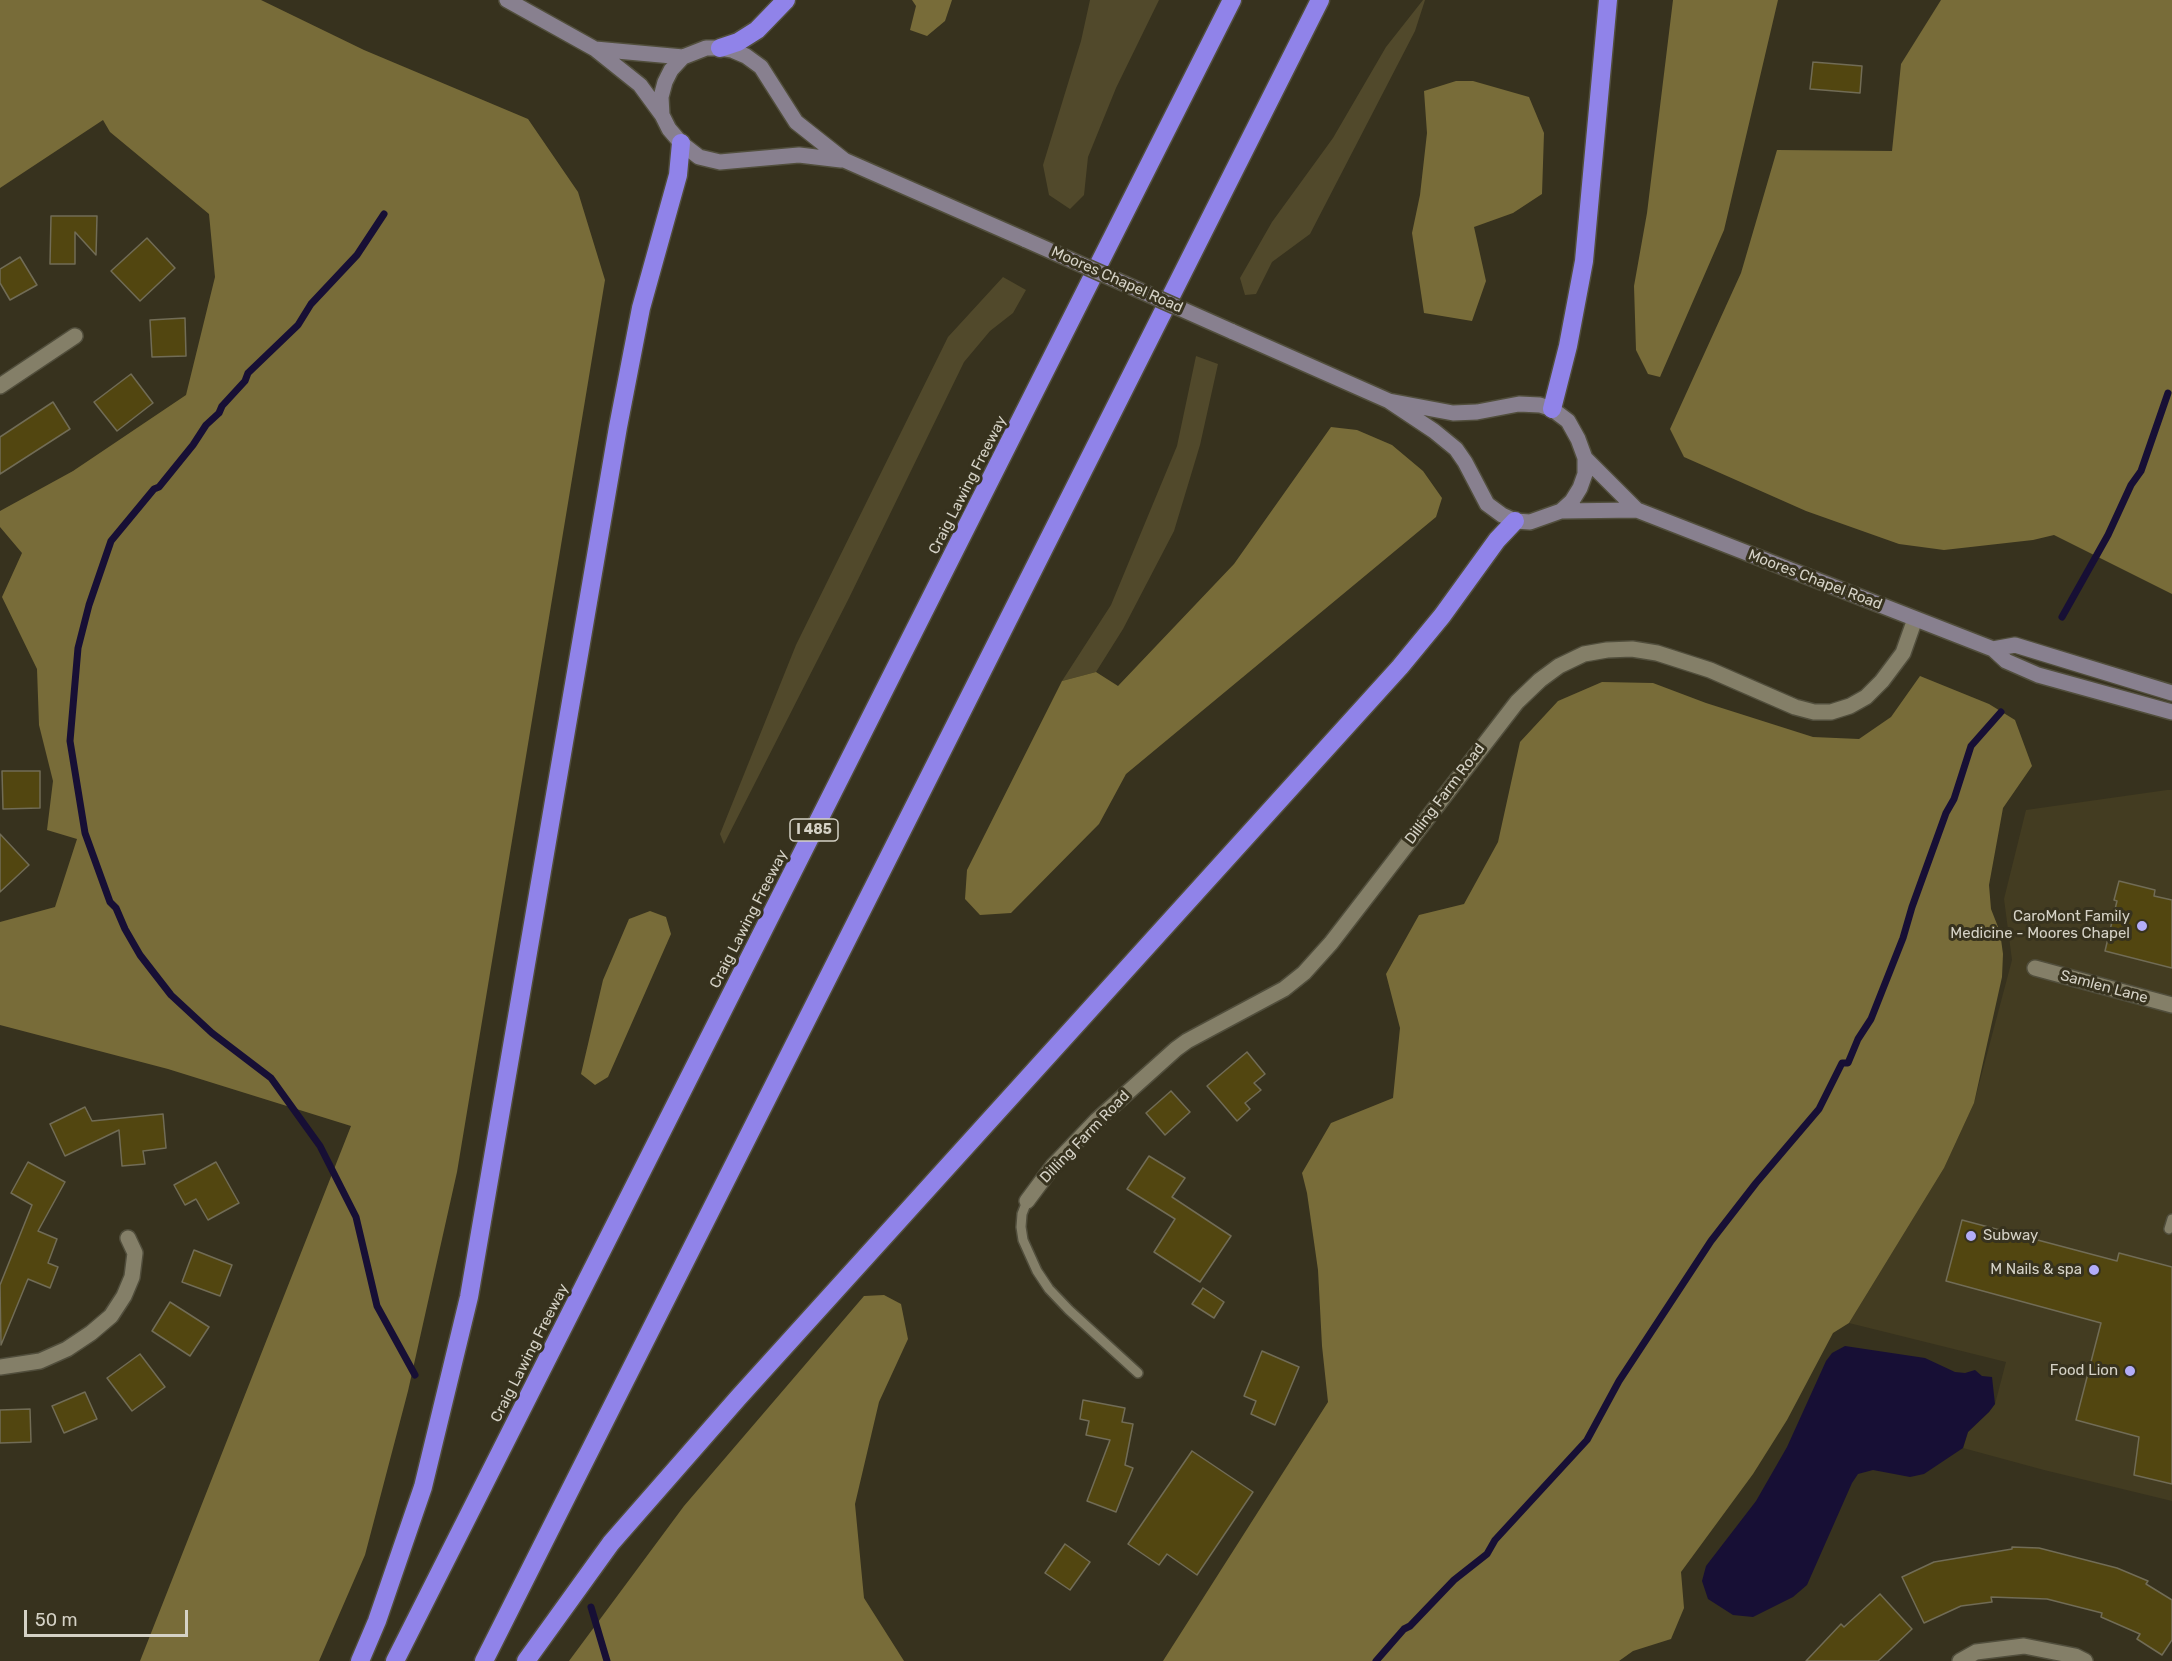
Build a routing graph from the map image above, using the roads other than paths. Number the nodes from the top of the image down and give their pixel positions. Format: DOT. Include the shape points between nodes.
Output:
graph roads {
  1 [pos="507,0"];
  2 [pos="786,0"];
  3 [pos="1232,0"];
  4 [pos="1320,0"];
  5 [pos="1608,0"];
  6 [pos="720,48"];
  7 [pos="595,49"];
  8 [pos="683,57"];
  9 [pos="662,115"];
  10 [pos="681,143"];
  11 [pos="844,160"];
  12 [pos="75,336"];
  13 [pos="0,386"];
  14 [pos="1389,401"];
  15 [pos="1552,409"];
  16 [pos="1585,458"];
  17 [pos="1637,510"];
  18 [pos="1561,511"];
  19 [pos="1515,521"];
  20 [pos="1915,619"];
  21 [pos="1993,649"];
  22 [pos="2172,693"];
  23 [pos="2172,712"];
  24 [pos="2035,968"];
  25 [pos="2172,1005"];
  26 [pos="1027,1201"];
  27 [pos="2172,1219"];
  28 [pos="2169,1229"];
  29 [pos="128,1238"];
  30 [pos="0,1366"];
  31 [pos="1137,1373"];
  32 [pos="360,1661"];
  33 [pos="395,1661"];
  34 [pos="484,1661"];
  35 [pos="526,1661"];
  36 [pos="1960,1661"];
  37 [pos="2085,1661"];
  1 -- 7 [label="main road, Moores Chapel Road"];
  2 -- 6 [label="highway" via="757,30"];
  3 -- 33 [label="highway, Craig Lawing Freeway / I 485"];
  4 -- 34 [label="highway"];
  5 -- 15 [label="highway" via="1584,261"];
  6 -- 8 [label="main road, Moores Chapel Road" via="706,48"];
  6 -- 11 [label="main road, Moores Chapel Road" via="746,56 760,67 796,122"];
  7 -- 8 [label="main road, Moores Chapel Road"];
  7 -- 9 [label="main road, Moores Chapel Road" via="640,85"];
  8 -- 9 [label="main road" via="665,82"];
  9 -- 10 [label="main road, Moores Chapel Road"];
  10 -- 11 [label="main road, Moores Chapel Road" via="699,156 720,162 799,154"];
  10 -- 32 [label="highway" via="678,175 641,308 618,427 469,1297 423,1487"];
  11 -- 14 [label="main road, Moores Chapel Road, bridge"];
  12 -- 13 [label="street"];
  14 -- 15 [label="main road, Moores Chapel Road" via="1453,413 1519,404"];
  14 -- 19 [label="main road, Moores Chapel Road" via="1456,449 1487,504"];
  15 -- 16 [label="main road, Moores Chapel Road" via="1568,421"];
  16 -- 17 [label="main road, Moores Chapel Road"];
  16 -- 18 [label="main road" via="1580,488"];
  17 -- 18 [label="main road, Moores Chapel Road"];
  17 -- 20 [label="main road, Moores Chapel Road"];
  18 -- 19 [label="main road, Moores Chapel Road" via="1530,522"];
  19 -- 35 [label="highway" via="1400,667 611,1543"];
  20 -- 21 [label="main road, Moores Chapel Road"];
  20 -- 26 [label="street, Dilling Farm Road" via="1903,653 1882,681 1866,697 1831,712 1795,707 1657,652 1607,650 1584,654 1560,666 1517,702 1304,973 1267,1000 1176,1049 1097,1120 1053,1166"];
  21 -- 22 [label="main road, Moores Chapel Road" via="2015,645"];
  21 -- 23 [label="main road, Moores Chapel Road" via="2006,661 2048,678"];
  24 -- 25 [label="street, Samlen Lane"];
  26 -- 31 [label="lane" via="1021,1227 1037,1271 1062,1303"];
  27 -- 28 [label="lane"];
  29 -- 30 [label="street" via="135,1253 132,1277 111,1316 67,1349 40,1361"];
  36 -- 37 [label="street" via="1976,1652 2024,1646"];
}
